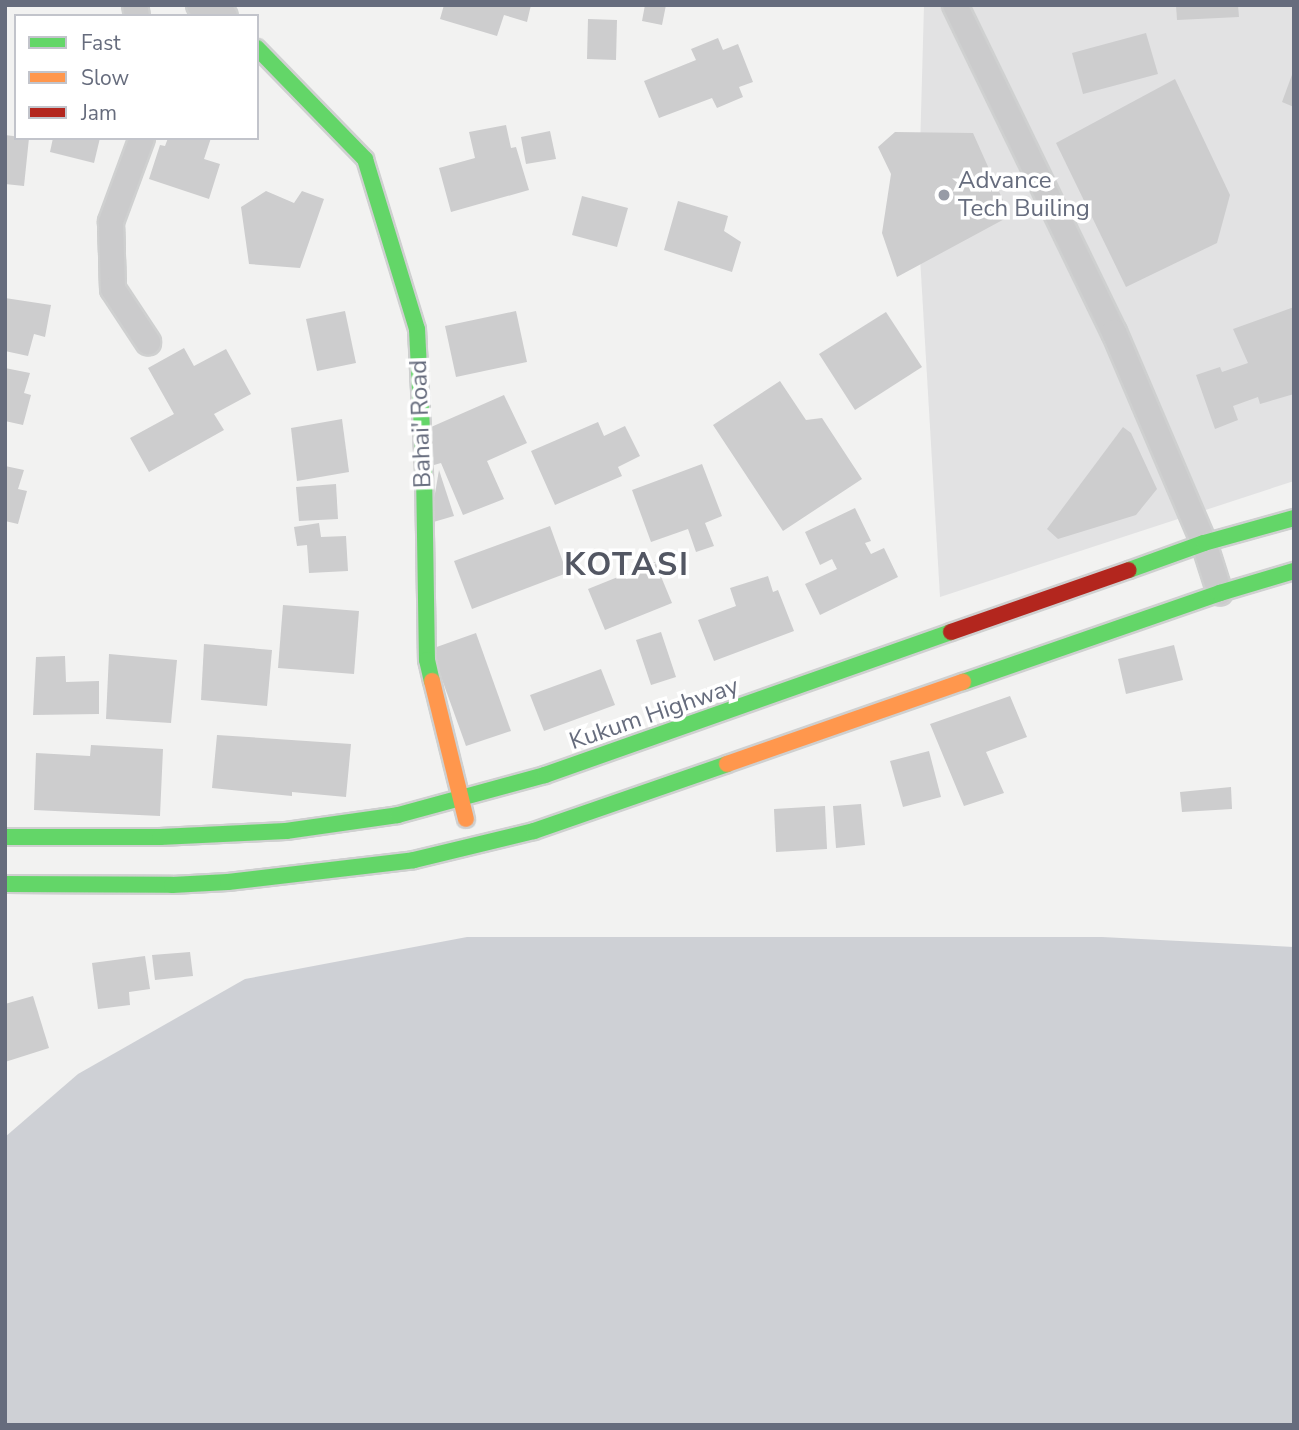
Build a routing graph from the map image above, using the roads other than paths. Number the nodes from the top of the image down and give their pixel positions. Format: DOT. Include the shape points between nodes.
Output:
graph roads {
  1 [pos="199,5"];
  2 [pos="955,5"];
  3 [pos="220,14"];
  4 [pos="259,50"];
  5 [pos="141,140"];
  6 [pos="148,342"];
  7 [pos="1294,518"];
  8 [pos="1205,544"];
  9 [pos="1294,571"];
  10 [pos="1220,593"];
  11 [pos="460,800"];
  12 [pos="5,837"];
  13 [pos="473,846"];
  14 [pos="5,884"];
  1 -- 3 [label="street"];
  2 -- 8 [label="street" via="1114,332"];
  4 -- 11 [label="main road, Bahai' Road" via="365,159 417,329 427,660"];
  5 -- 6 [label="street" via="111,222 113,289"];
  7 -- 8 [label="main road, Kukum Highway"];
  8 -- 10 [label="street"];
  8 -- 11 [label="main road, Kukum Highway" via="545,775"];
  9 -- 10 [label="main road"];
  10 -- 13 [label="main road" via="534,831"];
  11 -- 12 [label="main road, Kukum Highway" via="398,815 286,831"];
  11 -- 13 [label="main road, Bahai' Road"];
  13 -- 14 [label="main road" via="414,860 228,882"];
}
